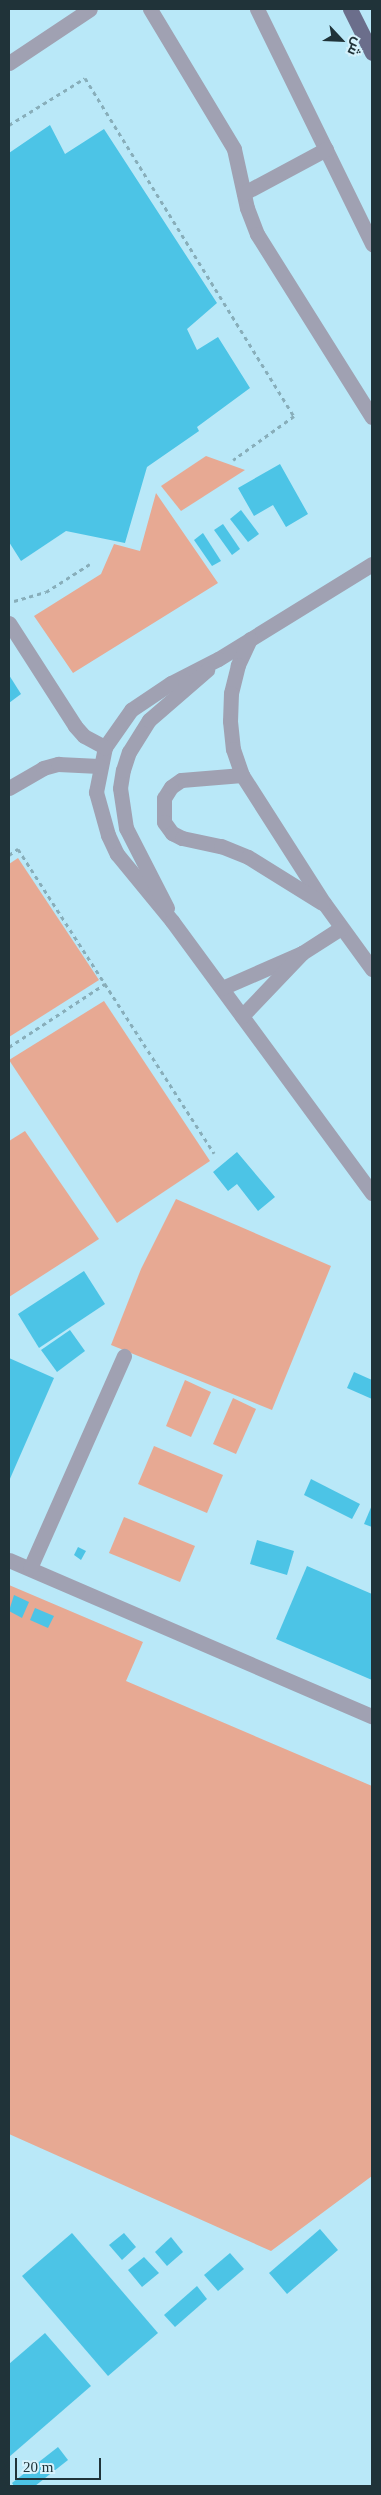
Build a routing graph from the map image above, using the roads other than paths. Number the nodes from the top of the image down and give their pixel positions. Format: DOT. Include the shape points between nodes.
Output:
graph roads {
  1 [pos="90,9"];
  2 [pos="150,9"];
  3 [pos="257,9"];
  4 [pos="350,9"];
  5 [pos="372,54"];
  6 [pos="9,63"];
  7 [pos="326,150"];
  8 [pos="244,194"];
  9 [pos="372,244"];
  10 [pos="372,417"];
  11 [pos="372,564"];
  12 [pos="9,623"];
  13 [pos="250,639"];
  14 [pos="218,659"];
  15 [pos="105,747"];
  16 [pos="99,766"];
  17 [pos="242,775"];
  18 [pos="9,788"];
  19 [pos="324,903"];
  20 [pos="172,921"];
  21 [pos="341,928"];
  22 [pos="302,953"];
  23 [pos="372,969"];
  24 [pos="222,988"];
  25 [pos="242,1016"];
  26 [pos="372,1193"];
  27 [pos="124,1356"];
  28 [pos="9,1560"];
  29 [pos="30,1568"];
  30 [pos="372,1716"];
  1 -- 6 [label="street"];
  2 -- 8 [label="street" via="226,130 239,161"];
  3 -- 7 [label="street"];
  4 -- 5 [label="main road"];
  7 -- 8 [label="street"];
  7 -- 9 [label="street"];
  8 -- 10 [label="street" via="257,234"];
  11 -- 13 [label="street"];
  12 -- 15 [label="street" via="75,726 84,736"];
  13 -- 14 [label="street"];
  13 -- 17 [label="street" via="238,665 231,693 230,721"];
  14 -- 15 [label="street" via="171,683 131,710"];
  14 -- 20 [label="street" via="149,720 129,752 123,770 120,788 126,828"];
  15 -- 16 [label="street"];
  16 -- 18 [label="street" via="58,764"];
  16 -- 20 [label="street" via="96,792 108,835 136,879"];
  17 -- 19 [label="street"];
  17 -- 19 [label="street" via="182,780 171,787 164,798 164,822 172,833 182,838 221,846 248,857"];
  19 -- 21 [label="street"];
  20 -- 24 [label="street"];
  21 -- 22 [label="street"];
  21 -- 23 [label="street"];
  22 -- 24 [label="street"];
  22 -- 25 [label="street"];
  24 -- 25 [label="street"];
  25 -- 26 [label="street"];
  27 -- 29 [label="street"];
  28 -- 29 [label="street"];
  29 -- 30 [label="street"];
}
